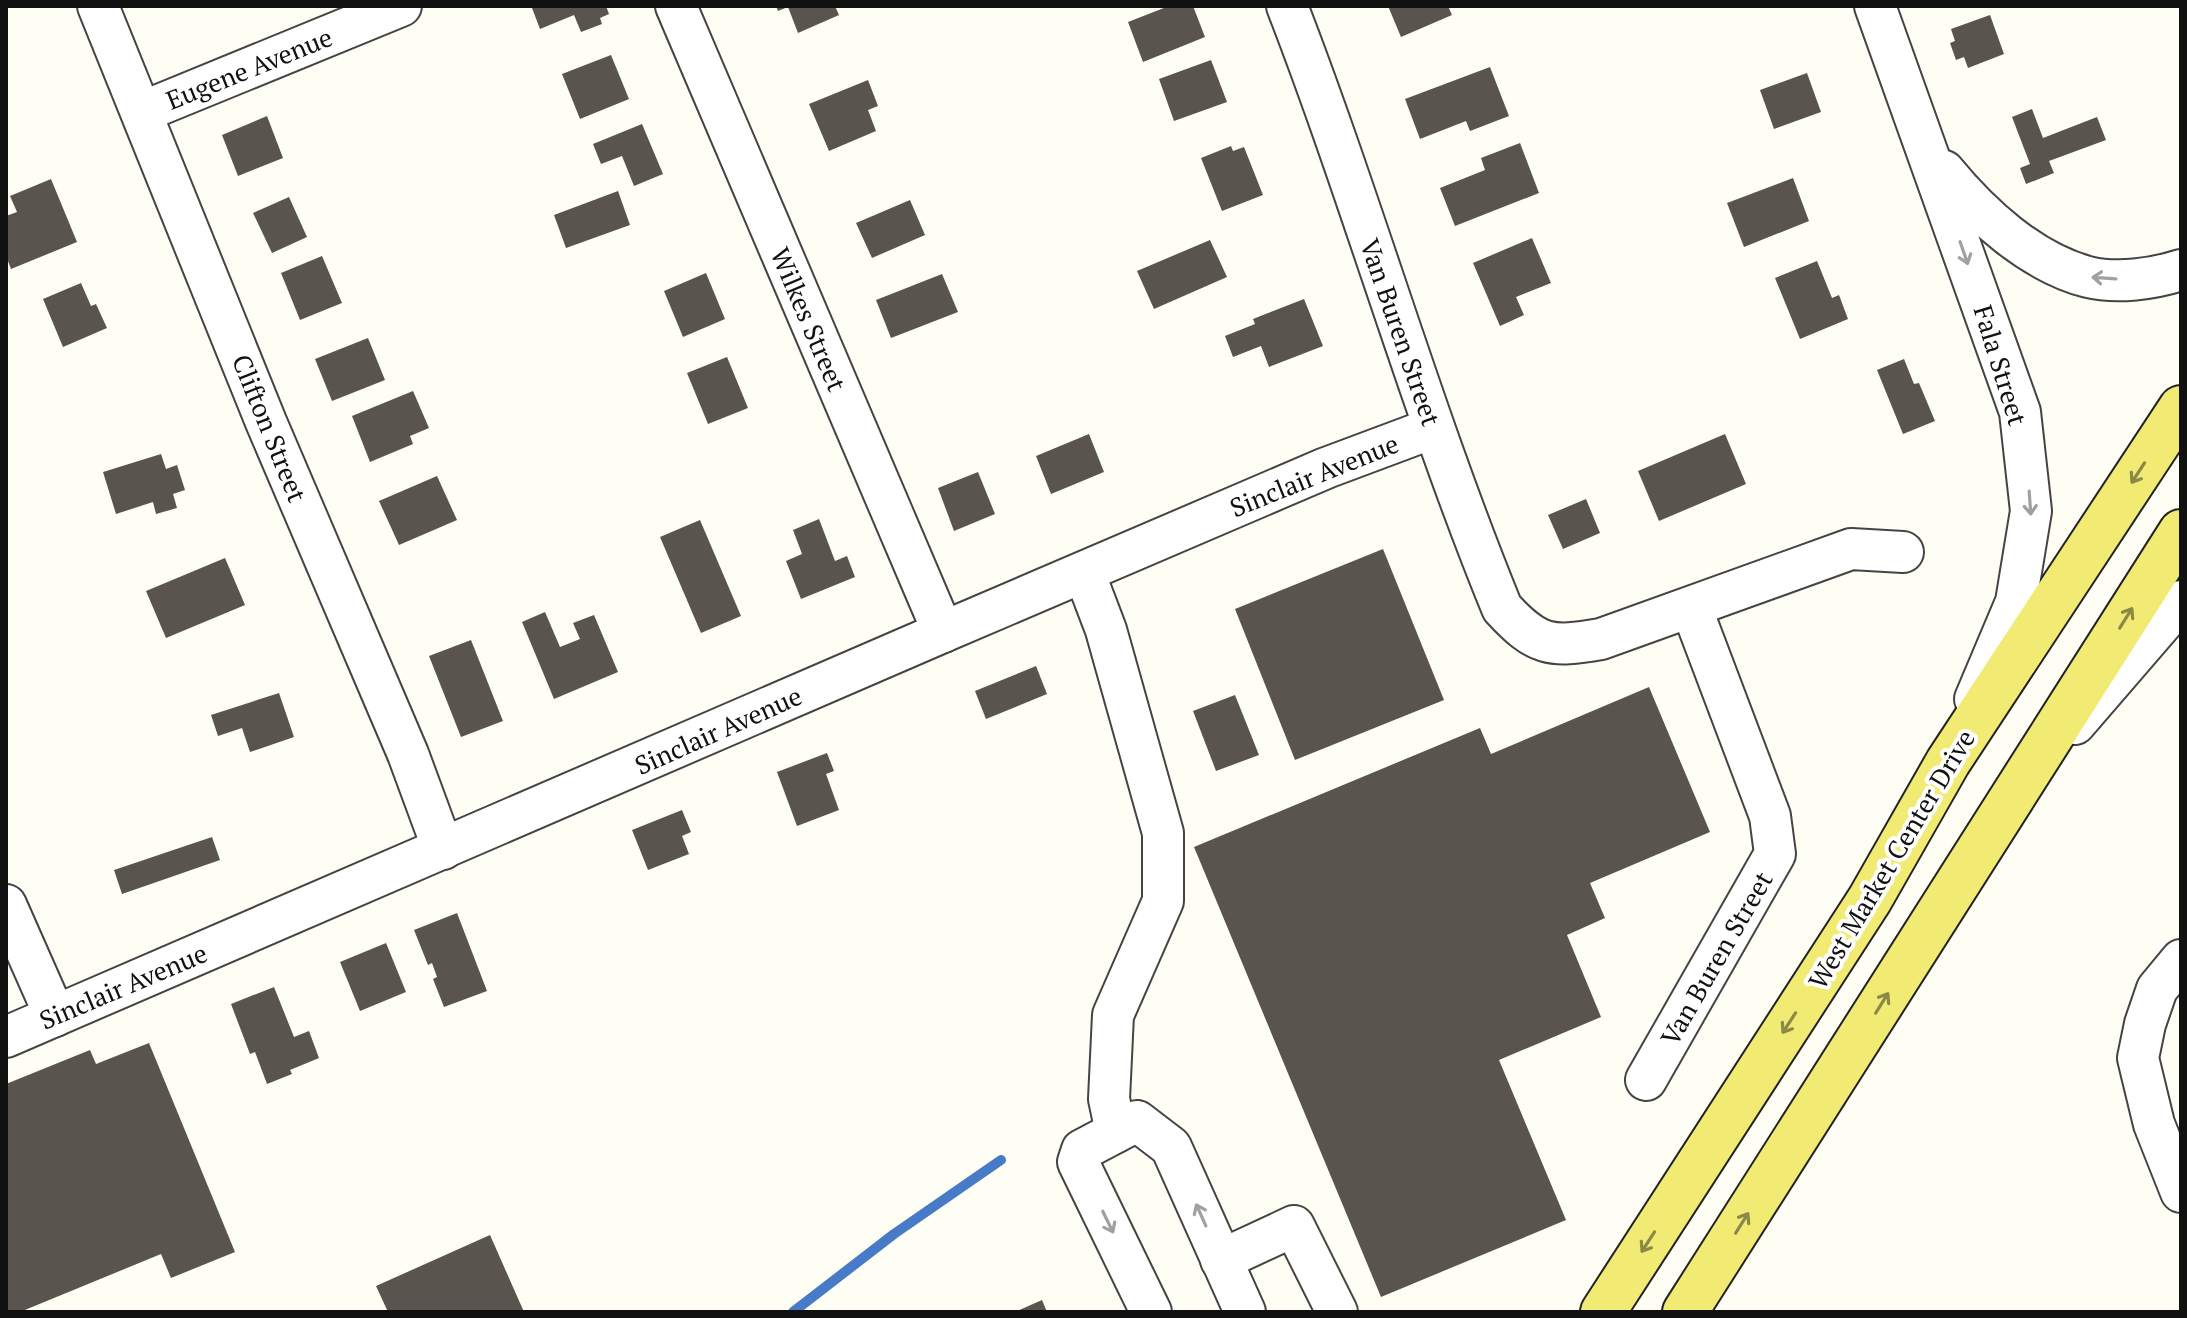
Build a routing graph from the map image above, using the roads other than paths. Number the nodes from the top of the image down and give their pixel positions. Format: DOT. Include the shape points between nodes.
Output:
graph roads {
  1 [pos="98,6"];
  2 [pos="401,6"];
  3 [pos="676,6"];
  4 [pos="1287,6"];
  5 [pos="1875,6"];
  6 [pos="142,112"];
  7 [pos="1928,153"];
  8 [pos="2181,270"];
  9 [pos="2181,408"];
  10 [pos="1433,428"];
  11 [pos="2181,532"];
  12 [pos="1903,552"];
  13 [pos="1084,572"];
  14 [pos="2181,601"];
  15 [pos="1691,607"];
  16 [pos="943,632"];
  17 [pos="1948,762"];
  18 [pos="2013,797"];
  19 [pos="443,849"];
  20 [pos="11,931"];
  21 [pos="2181,960"];
  22 [pos="55,1016"];
  23 [pos="6,1037"];
  24 [pos="1646,1080"];
  25 [pos="1116,1132"];
  26 [pos="2181,1192"];
  27 [pos="1221,1260"];
  28 [pos="1151,1312"];
  29 [pos="1245,1312"];
  30 [pos="1337,1312"];
  31 [pos="1603,1312"];
  32 [pos="1685,1312"];
  1 -- 6 [label="street, Clifton Street"];
  2 -- 6 [label="street, Eugene Avenue"];
  3 -- 16 [label="street, Wilkes Street"];
  4 -- 10 [label="street, Van Buren Street"];
  5 -- 7 [label="street, Fala Street"];
  6 -- 19 [label="street, Clifton Street"];
  8 -- 7 [label="street, Fala Street, one-way" via="2132,280 2089,277 2058,265 1998,228"];
  7 -- 17 [label="street, Fala Street, one-way" via="2020,412 2031,511 2016,602"];
  9 -- 17 [label="main road, West Market Center Drive, one-way"];
  10 -- 13 [label="street, Sinclair Avenue"];
  10 -- 15 [label="street, Van Buren Street" via="1502,608 1521,628 1541,641 1567,645 1601,639"];
  18 -- 11 [label="main road, one-way"];
  12 -- 15 [label="street" via="1851,549"];
  13 -- 16 [label="street, Sinclair Avenue"];
  13 -- 25 [label="street" via="1106,630 1163,833 1163,901 1113,1015 1109,1099"];
  14 -- 18 [label="street"];
  15 -- 24 [label="street, Van Buren Street" via="1770,816 1775,854"];
  16 -- 19 [label="street, Sinclair Avenue"];
  17 -- 31 [label="main road, West Market Center Drive, one-way" via="1870,899"];
  32 -- 18 [label="main road, one-way"];
  19 -- 22 [label="street, Sinclair Avenue"];
  20 -- 22 [label="street"];
  21 -- 26 [label="street" via="2157,989 2138,1058 2154,1124"];
  22 -- 23 [label="street, Sinclair Avenue"];
  27 -- 25 [label="street, one-way" via="1171,1147 1137,1121"];
  25 -- 28 [label="street, one-way" via="1082,1150 1078,1162"];
  27 -- 29 [label="street"];
  27 -- 30 [label="street" via="1294,1226"];
}
